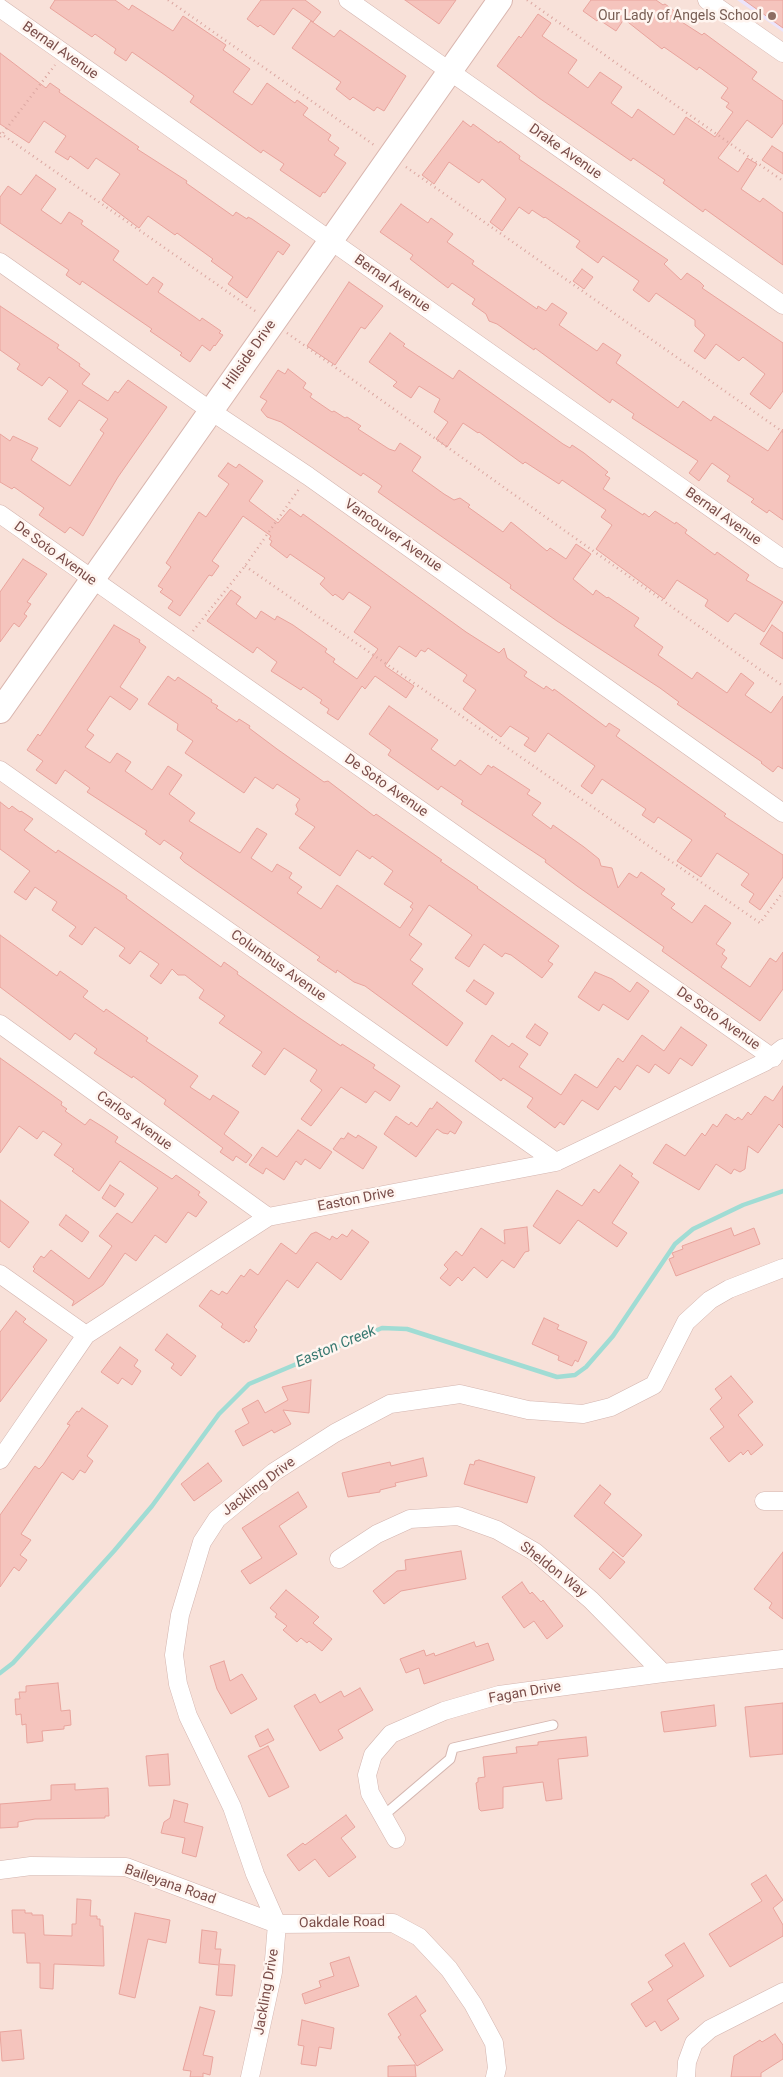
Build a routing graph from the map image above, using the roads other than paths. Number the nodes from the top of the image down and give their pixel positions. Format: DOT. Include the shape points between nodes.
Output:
graph roads {
  1 [pos="348,0"];
  2 [pos="500,0"];
  3 [pos="707,0"];
  4 [pos="0,8"];
  5 [pos="783,54"];
  6 [pos="449,71"];
  7 [pos="330,241"];
  8 [pos="0,262"];
  9 [pos="783,304"];
  10 [pos="211,410"];
  11 [pos="0,514"];
  12 [pos="783,559"];
  13 [pos="92,580"];
  14 [pos="0,711"];
  15 [pos="0,770"];
  16 [pos="783,813"];
  17 [pos="0,1024"];
  18 [pos="778,1053"];
  19 [pos="556,1162"];
  20 [pos="268,1217"];
  21 [pos="783,1268"];
  22 [pos="0,1274"];
  23 [pos="86,1335"];
  24 [pos="0,1460"];
  25 [pos="764,1500"];
  26 [pos="783,1501"];
  27 [pos="339,1559"];
  28 [pos="783,1659"];
  29 [pos="663,1672"];
  30 [pos="553,1725"];
  31 [pos="383,1816"];
  32 [pos="396,1839"];
  33 [pos="0,1870"];
  34 [pos="278,1924"];
  35 [pos="783,1992"];
  36 [pos="250,2077"];
  37 [pos="494,2077"];
  38 [pos="686,2077"];
  1 -- 6 [label="street, Drake Avenue"];
  2 -- 6 [label="main road, Hillside Drive"];
  3 -- 5 [label="street"];
  4 -- 7 [label="street, Bernal Avenue"];
  6 -- 7 [label="main road, Hillside Drive"];
  6 -- 9 [label="street, Drake Avenue"];
  7 -- 10 [label="main road, Hillside Drive"];
  7 -- 12 [label="street, Bernal Avenue"];
  8 -- 10 [label="street, Vancouver Avenue"];
  10 -- 13 [label="main road, Hillside Drive"];
  10 -- 16 [label="street, Vancouver Avenue"];
  11 -- 13 [label="street, De Soto Avenue"];
  13 -- 14 [label="main road, Hillside Drive"];
  13 -- 18 [label="street, De Soto Avenue"];
  15 -- 19 [label="street, Columbus Avenue"];
  17 -- 20 [label="street, Carlos Avenue"];
  18 -- 19 [label="street, Easton Drive"];
  19 -- 20 [label="street, Easton Drive"];
  20 -- 23 [label="street, Easton Drive"];
  21 -- 34 [label="street, Jackling Drive" via="710,1300 686,1322 654,1385 611,1407 583,1414 528,1410 460,1394 390,1404 335,1433 274,1472 217,1519 202,1542 180,1615 174,1655 178,1684 188,1716 232,1807 255,1874"];
  22 -- 23 [label="street"];
  23 -- 24 [label="street, Easton Drive"];
  25 -- 26 [label="street"];
  27 -- 29 [label="street, Sheldon Way" via="377,1534 410,1519 458,1516 497,1530 535,1552 591,1600"];
  28 -- 29 [label="street, Fagan Drive"];
  29 -- 31 [label="street, Fagan Drive" via="499,1695 444,1712 391,1734 373,1755 367,1775 370,1793"];
  30 -- 31 [label="lane" via="452,1748 450,1759"];
  31 -- 32 [label="street, Fagan Drive"];
  33 -- 34 [label="street, Baileyana Road" via="31,1866 126,1867"];
  34 -- 36 [label="street, Jackling Drive" via="273,1972"];
  34 -- 37 [label="street, Oakdale Road" via="393,1923 419,1937 449,1969 494,2042 497,2068"];
  35 -- 38 [label="street" via="710,2030 694,2043"];
}
